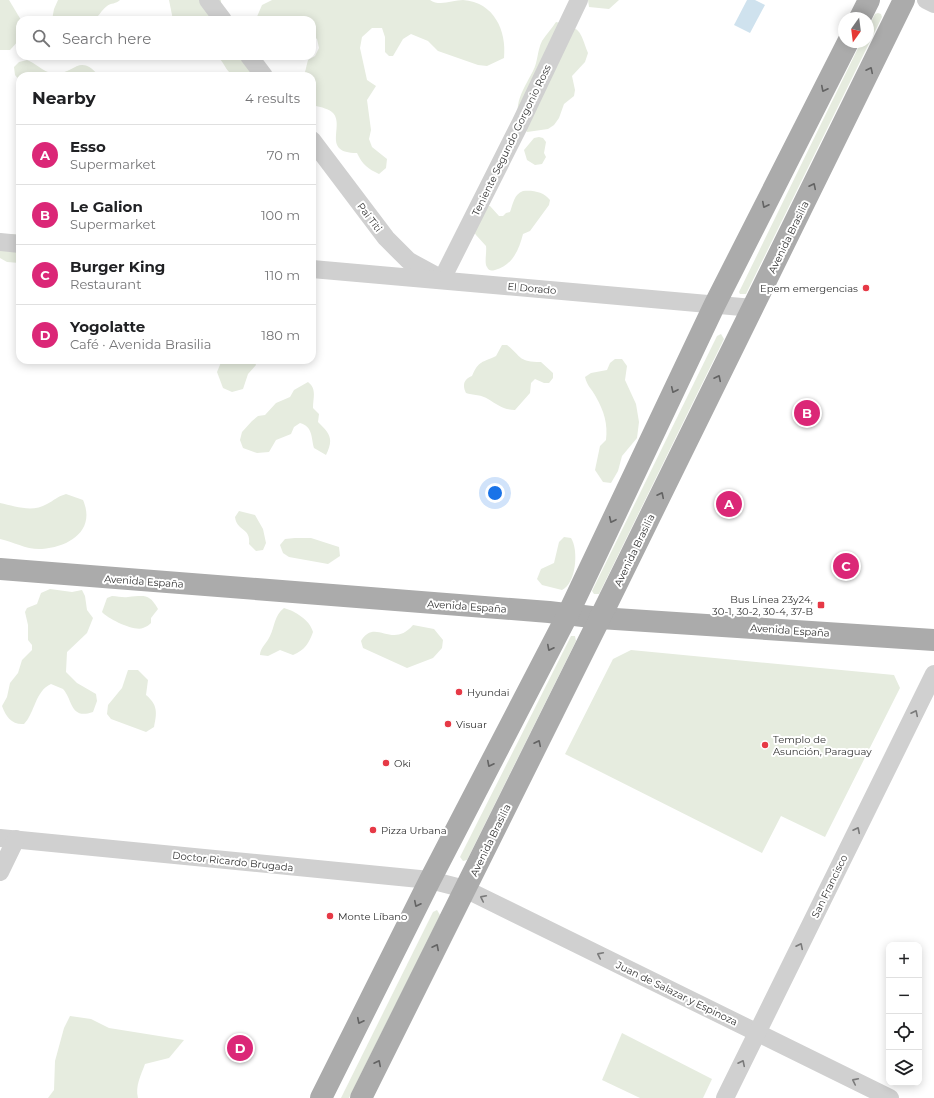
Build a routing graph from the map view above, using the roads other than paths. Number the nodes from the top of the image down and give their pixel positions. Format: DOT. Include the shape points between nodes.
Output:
graph roads {
  1 [pos="208,0"];
  2 [pos="579,0"];
  3 [pos="869,0"];
  4 [pos="904,0"];
  5 [pos="926,0"];
  6 [pos="934,4"];
  7 [pos="863,12"];
  8 [pos="220,16"];
  9 [pos="845,48"];
  10 [pos="253,60"];
  11 [pos="261,72"];
  12 [pos="316,145"];
  13 [pos="0,242"];
  14 [pos="16,244"];
  15 [pos="316,268"];
  16 [pos="442,279"];
  17 [pos="715,304"];
  18 [pos="753,308"];
  19 [pos="0,569"];
  20 [pos="568,614"];
  21 [pos="600,618"];
  22 [pos="934,640"];
  23 [pos="934,674"];
  24 [pos="8,838"];
  25 [pos="0,872"];
  26 [pos="430,880"];
  27 [pos="465,889"];
  28 [pos="757,1033"];
  29 [pos="321,1098"];
  30 [pos="361,1098"];
  31 [pos="725,1098"];
  32 [pos="890,1098"];
  1 -- 8 [label="street"];
  2 -- 16 [label="street, Teniente Segundo Gorgonio Ross"];
  3 -- 7 [label="main road"];
  18 -- 4 [label="main road, Avenida Brasilia, one-way"];
  5 -- 6 [label="street"];
  9 -- 17 [label="main road, one-way"];
  10 -- 11 [label="street"];
  12 -- 16 [label="street, Pai Titi" via="386,238 409,261"];
  13 -- 14 [label="street"];
  15 -- 16 [label="street, El Dorado"];
  16 -- 17 [label="street, El Dorado"];
  17 -- 18 [label="street, El Dorado"];
  17 -- 20 [label="main road, one-way"];
  21 -- 18 [label="main road, Avenida Brasilia, one-way"];
  19 -- 20 [label="main road, Avenida España"];
  20 -- 21 [label="main road, Avenida España"];
  20 -- 26 [label="main road, one-way"];
  21 -- 22 [label="main road, Avenida España"];
  27 -- 21 [label="main road, Avenida Brasilia, one-way"];
  28 -- 23 [label="street, San Francisco, one-way"];
  24 -- 25 [label="street"];
  24 -- 26 [label="street, Doctor Ricardo Brugada"];
  26 -- 27 [label="street, Doctor Ricardo Brugada"];
  26 -- 29 [label="main road, one-way"];
  28 -- 27 [label="street, Juan de Salazar y Espinoza, one-way"];
  30 -- 27 [label="main road, Avenida Brasilia, one-way"];
  31 -- 28 [label="street, San Francisco, one-way"];
  32 -- 28 [label="street, Juan de Salazar y Espinoza, one-way"];
}
